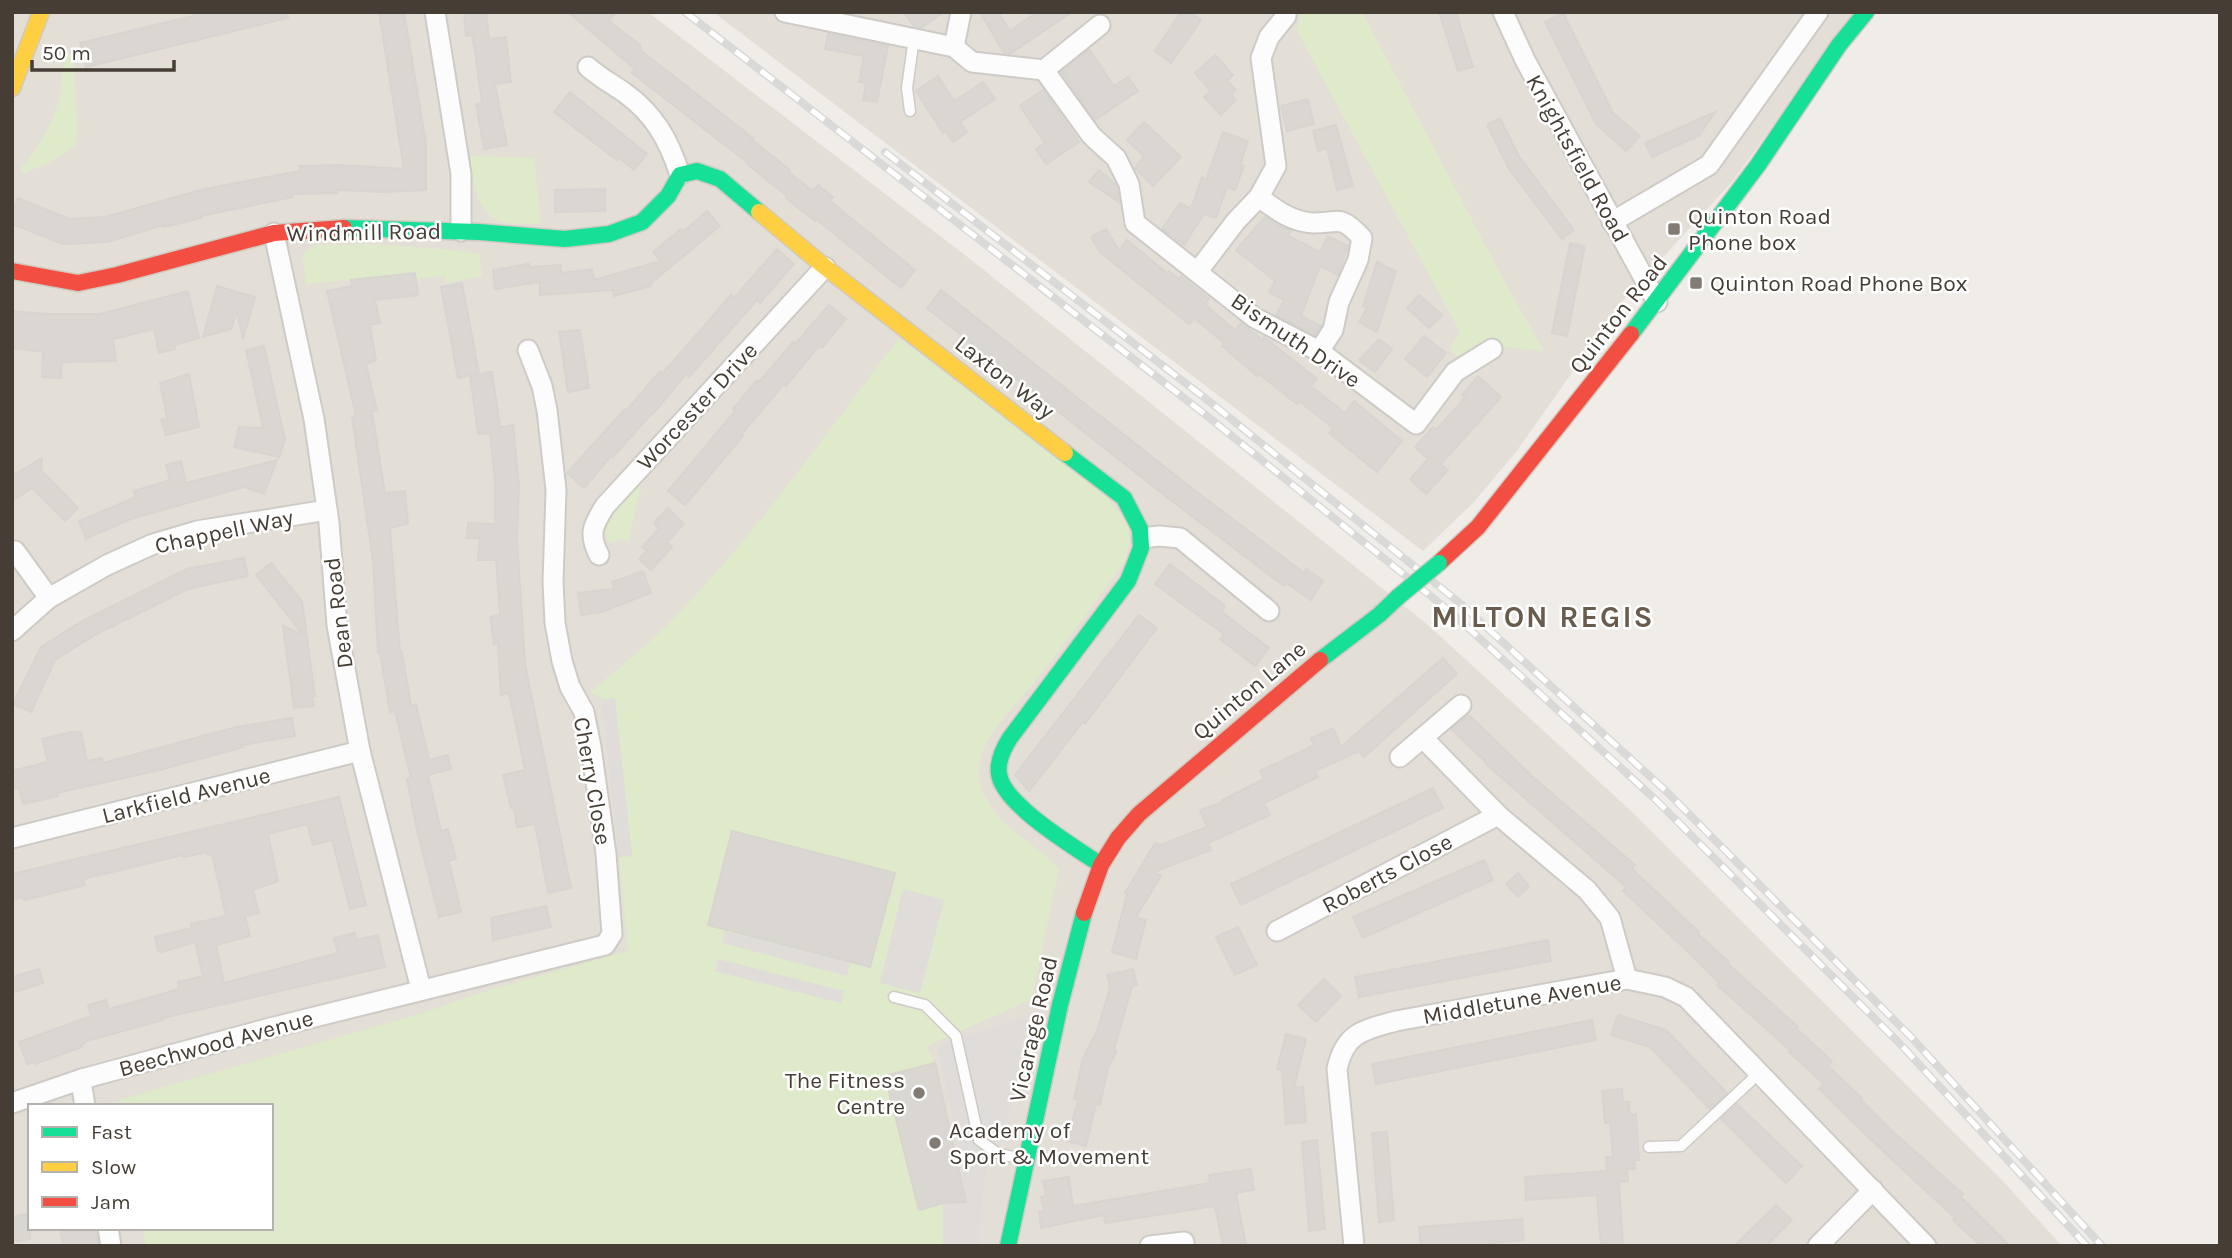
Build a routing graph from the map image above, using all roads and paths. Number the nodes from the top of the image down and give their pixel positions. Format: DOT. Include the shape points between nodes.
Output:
graph roads {
  1 [pos="41,12"];
  2 [pos="435,12"];
  3 [pos="785,12"];
  4 [pos="961,12"];
  5 [pos="1286,12"];
  6 [pos="1503,12"];
  7 [pos="1866,12"];
  8 [pos="1810,14"];
  9 [pos="1100,24"];
  10 [pos="914,38"];
  11 [pos="954,47"];
  12 [pos="588,67"];
  13 [pos="1044,70"];
  14 [pos="12,88"];
  15 [pos="910,111"];
  16 [pos="680,175"];
  17 [pos="1259,197"];
  18 [pos="1612,222"];
  19 [pos="461,231"];
  20 [pos="274,233"];
  21 [pos="825,267"];
  22 [pos="12,271"];
  23 [pos="1198,271"];
  24 [pos="1657,302"];
  25 [pos="1492,349"];
  26 [pos="528,350"];
  27 [pos="1319,351"];
  28 [pos="327,510"];
  29 [pos="1142,538"];
  30 [pos="15,551"];
  31 [pos="599,555"];
  32 [pos="1438,563"];
  33 [pos="49,598"];
  34 [pos="1268,611"];
  35 [pos="12,631"];
  36 [pos="1461,705"];
  37 [pos="1423,738"];
  38 [pos="360,751"];
  39 [pos="1400,758"];
  40 [pos="1497,815"];
  41 [pos="12,838"];
  42 [pos="1101,865"];
  43 [pos="1277,931"];
  44 [pos="1627,979"];
  45 [pos="421,989"];
  46 [pos="894,997"];
  47 [pos="1758,1074"];
  48 [pos="82,1079"];
  49 [pos="12,1103"];
  50 [pos="85,1104"];
  51 [pos="1649,1147"];
  52 [pos="1026,1160"];
  53 [pos="1873,1191"];
  54 [pos="1015,1245"];
  55 [pos="1150,1246"];
  56 [pos="1184,1246"];
  57 [pos="1354,1246"];
  58 [pos="1818,1246"];
  59 [pos="1926,1246"];
  1 -- 14 [label="street"];
  2 -- 19 [label="street, Windmill Road" via="461,174"];
  3 -- 10 [label="street"];
  4 -- 11 [label="street"];
  5 -- 17 [label="street" via="1261,58 1276,166"];
  6 -- 18 [label="street, Knightsfield Road"];
  7 -- 24 [label="street, Quinton Road"];
  8 -- 18 [label="street" via="1709,165"];
  9 -- 13 [label="street"];
  10 -- 11 [label="street"];
  10 -- 15 [label="lane" via="907,88"];
  11 -- 13 [label="street" via="972,62"];
  12 -- 16 [label="street" via="651,116 672,149"];
  13 -- 23 [label="street, Bismuth Drive" via="1092,137 1116,158 1129,184 1135,223"];
  16 -- 19 [label="street" via="668,196 642,222 608,234 565,239"];
  16 -- 21 [label="street, Laxton Way" via="697,171 720,179"];
  17 -- 23 [label="street"];
  17 -- 27 [label="street" via="1282,215 1312,223 1337,219 1362,237 1333,330"];
  18 -- 24 [label="street, Knightsfield Road"];
  19 -- 20 [label="street, Windmill Road" via="335,228"];
  20 -- 22 [label="street, Windmill Road" via="78,283"];
  20 -- 28 [label="street, Dean Road" via="304,364"];
  21 -- 29 [label="street, Laxton Way" via="1124,498 1136,515"];
  21 -- 31 [label="street, Worcester Drive" via="605,506 595,522 592,542"];
  23 -- 27 [label="street, Bismuth Drive" via="1255,318"];
  24 -- 32 [label="street, Quinton Road" via="1496,506"];
  25 -- 27 [label="street, Bismuth Drive" via="1455,372 1416,424"];
  26 -- 45 [label="street, Cherry Close" via="542,386 555,477 555,623 562,661 584,712 591,747 612,934 605,944"];
  28 -- 33 [label="street, Chappell Way" via="197,531 153,544"];
  28 -- 38 [label="street, Dean Road" via="337,625"];
  29 -- 34 [label="street" via="1180,538"];
  29 -- 42 [label="street" via="1141,554 1128,581 1010,738 998,762 999,781 1024,810"];
  30 -- 33 [label="street"];
  32 -- 42 [label="street, Quinton Lane, bridge" via="1139,814"];
  33 -- 35 [label="street, Chappell Way"];
  36 -- 37 [label="street"];
  37 -- 39 [label="street"];
  37 -- 40 [label="street"];
  38 -- 41 [label="street, Larkfield Avenue"];
  38 -- 45 [label="street, Dean Road"];
  40 -- 43 [label="street, Roberts Close"];
  40 -- 44 [label="street" via="1587,890 1610,918"];
  42 -- 52 [label="street, Vicarage Road" via="1082,918"];
  44 -- 47 [label="street, Middletune Avenue" via="1686,998"];
  44 -- 57 [label="street, Middletune Avenue" via="1396,1021 1361,1030 1347,1043 1337,1069"];
  45 -- 48 [label="street, Beechwood Avenue"];
  46 -- 52 [label="lane" via="925,1004 956,1036 979,1140 997,1153"];
  47 -- 51 [label="lane" via="1681,1146"];
  47 -- 53 [label="street, Middletune Avenue"];
  48 -- 49 [label="street, Beechwood Avenue"];
  48 -- 50 [label="street"];
  52 -- 54 [label="street, Vicarage Road"];
  53 -- 58 [label="street"];
  53 -- 59 [label="street, Middletune Avenue"];
  55 -- 56 [label="street" via="1184,1242"];
}
